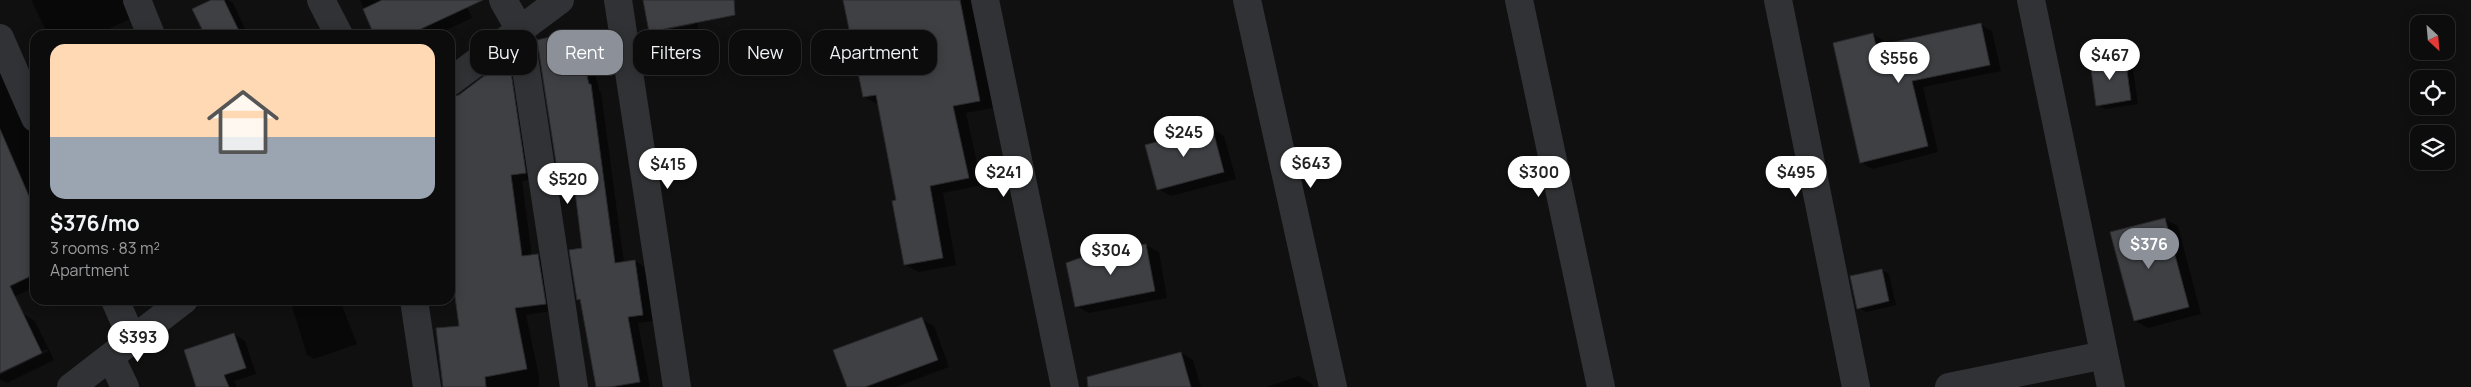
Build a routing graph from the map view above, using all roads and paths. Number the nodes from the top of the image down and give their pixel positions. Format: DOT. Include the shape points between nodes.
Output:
graph roads {
  1 [pos="137,0"];
  2 [pos="321,0"];
  3 [pos="503,0"];
  4 [pos="560,0"];
  5 [pos="618,0"];
  6 [pos="985,0"];
  7 [pos="1247,0"];
  8 [pos="1519,0"];
  9 [pos="1778,0"];
  10 [pos="2031,0"];
  11 [pos="149,30"];
  12 [pos="337,30"];
  13 [pos="520,30"];
  14 [pos="0,38"];
  15 [pos="470,67"];
  16 [pos="527,75"];
  17 [pos="455,78"];
  18 [pos="30,107"];
  19 [pos="117,305"];
  20 [pos="178,305"];
  21 [pos="415,305"];
  22 [pos="133,340"];
  23 [pos="2104,355"];
  24 [pos="112,358"];
  25 [pos="71,387"];
  26 [pos="125,387"];
  27 [pos="427,387"];
  28 [pos="574,387"];
  29 [pos="677,387"];
  30 [pos="1065,387"];
  31 [pos="1333,387"];
  32 [pos="1601,387"];
  33 [pos="1856,387"];
  34 [pos="1949,387"];
  35 [pos="2111,387"];
  1 -- 11 [label="street"];
  2 -- 12 [label="street"];
  3 -- 13 [label="street"];
  4 -- 13 [label="street"];
  5 -- 29 [label="street"];
  6 -- 30 [label="street"];
  7 -- 31 [label="street"];
  8 -- 32 [label="street"];
  9 -- 33 [label="street"];
  10 -- 23 [label="street"];
  14 -- 18 [label="street"];
  15 -- 17 [label="street"];
  16 -- 28 [label="street"];
  19 -- 22 [label="street"];
  20 -- 22 [label="street"];
  21 -- 27 [label="street"];
  22 -- 24 [label="street"];
  23 -- 34 [label="street"];
  23 -- 35 [label="street"];
  24 -- 25 [label="street"];
  24 -- 26 [label="street"];
}
